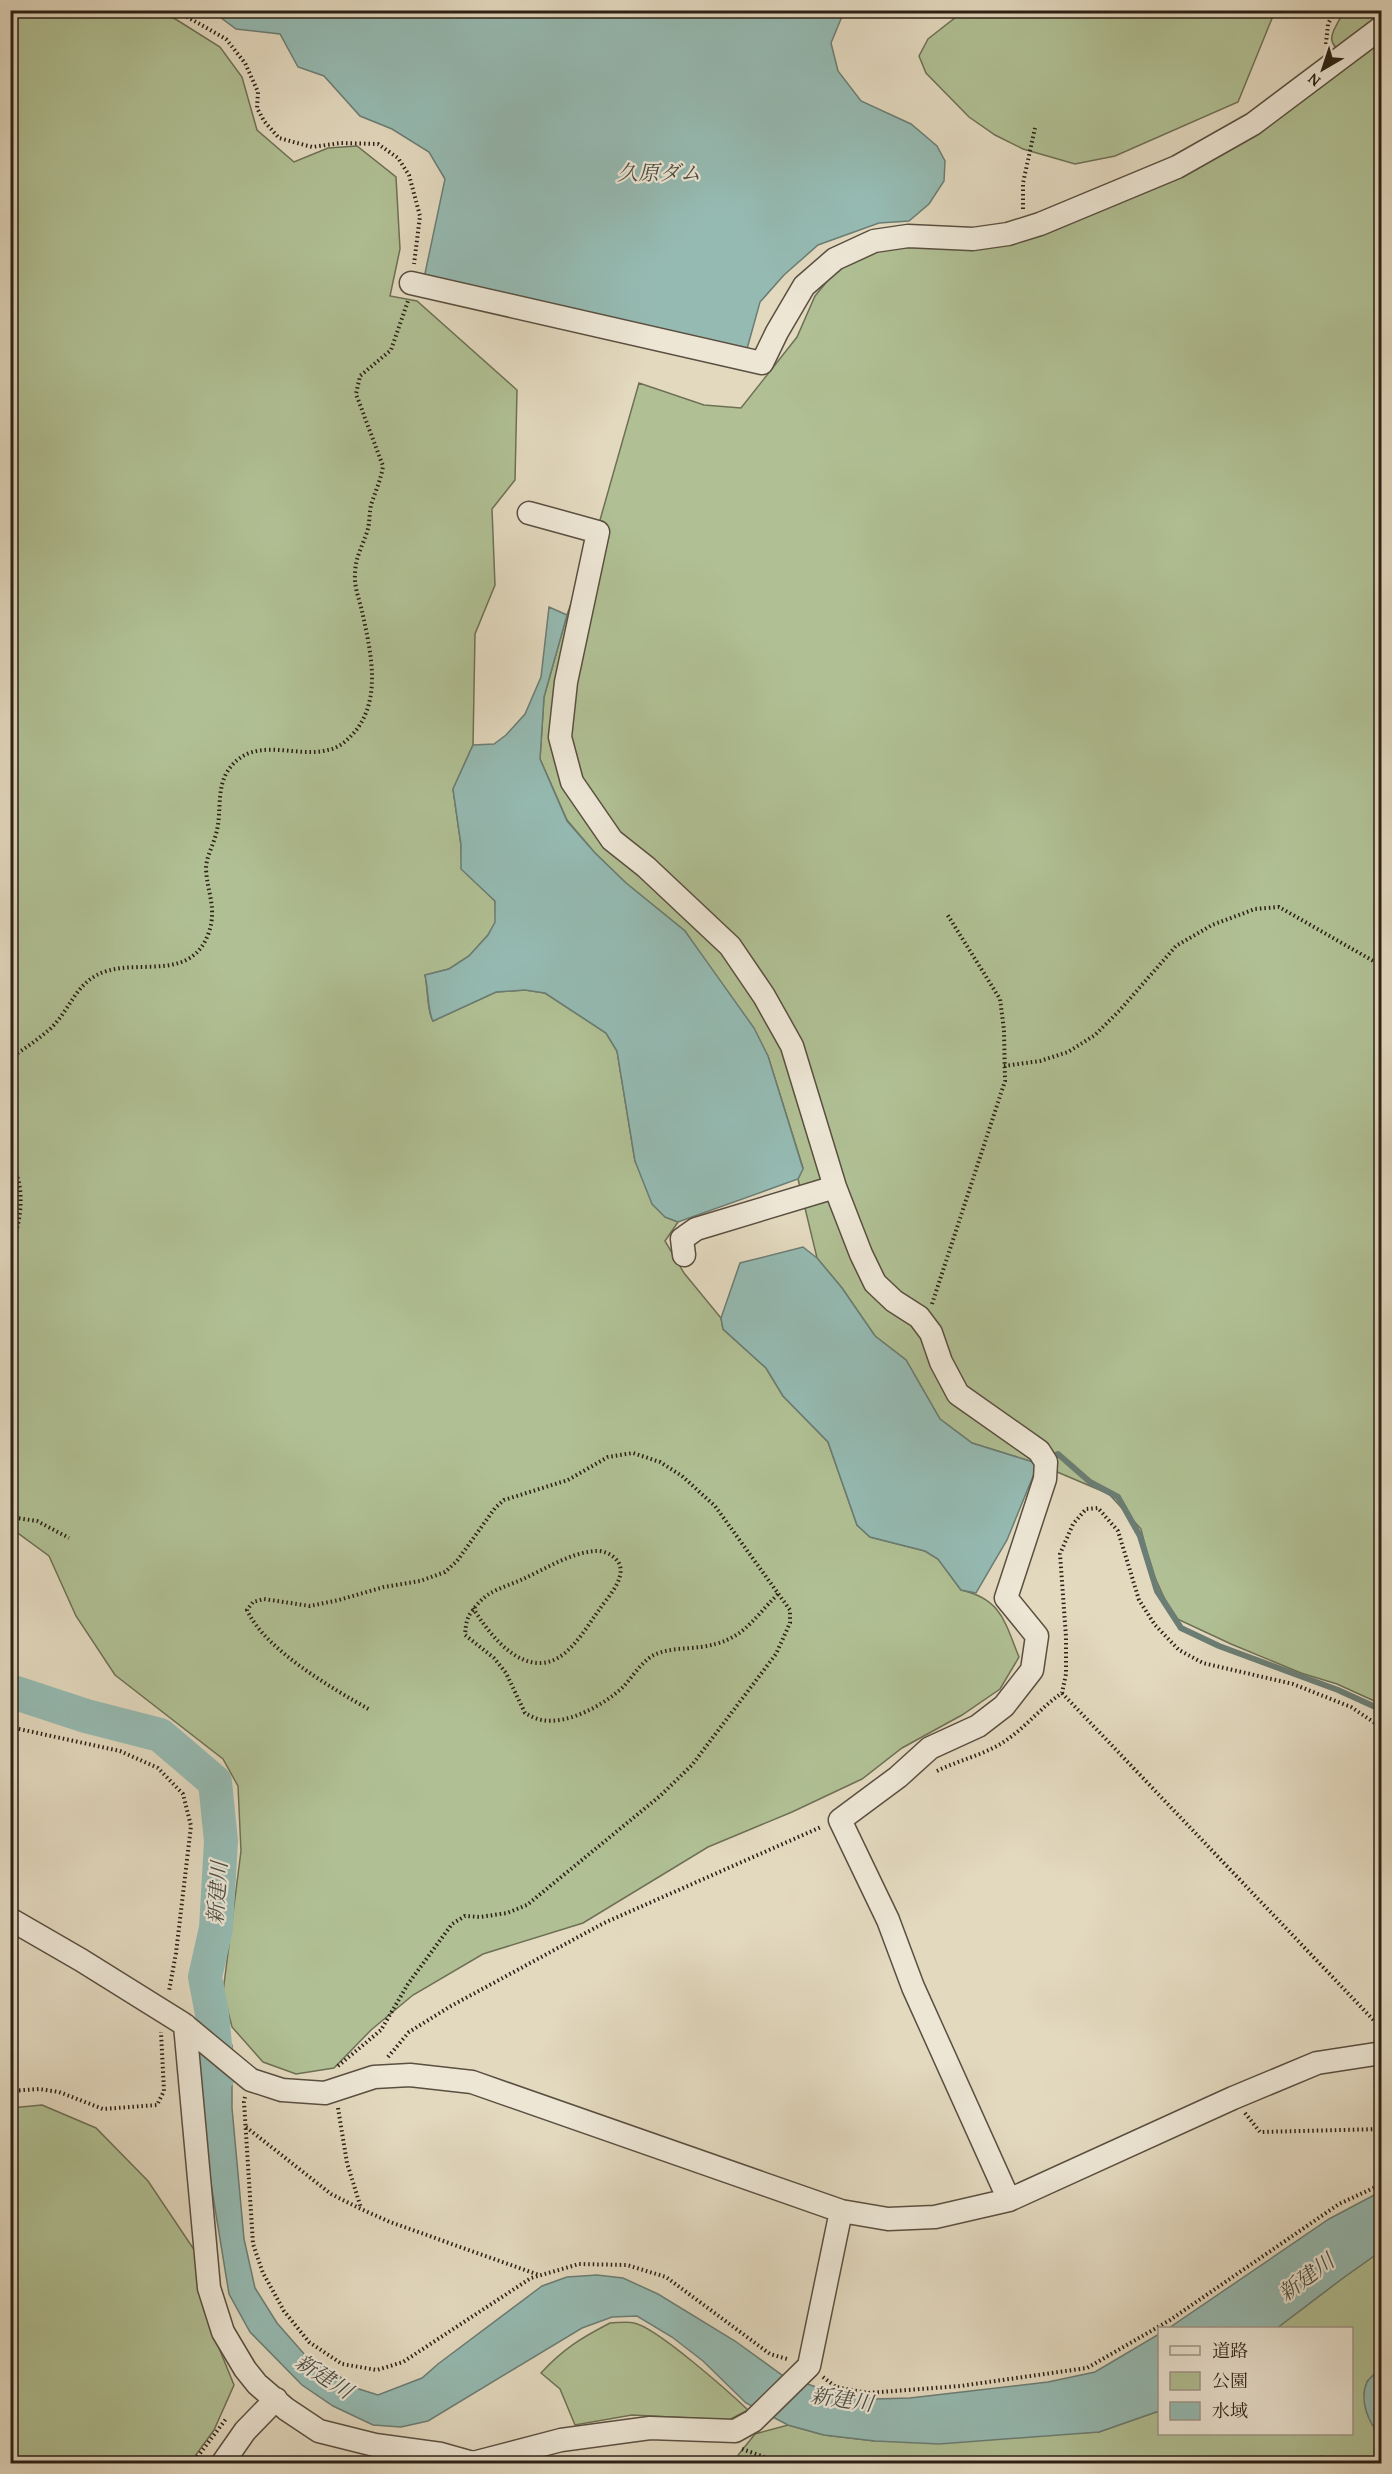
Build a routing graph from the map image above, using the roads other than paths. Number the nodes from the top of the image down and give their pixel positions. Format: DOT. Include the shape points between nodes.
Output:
graph roads {
  1 [pos="1382,27"];
  2 [pos="411,284"];
  3 [pos="530,513"];
  4 [pos="835,1187"];
  5 [pos="684,1255"];
  6 [pos="10,1919"];
  7 [pos="190,2029"];
  8 [pos="1382,2053"];
  9 [pos="1009,2200"];
  10 [pos="842,2211"];
  11 [pos="276,2399"];
  12 [pos="487,2462"];
  13 [pos="222,2463"];
  1 -- 2 [label="street" via="1253,124 1177,167 1008,234 974,239 908,236 873,240 835,259 804,286 762,363"];
  3 -- 4 [label="street" via="598,532 566,682 560,737 572,782 612,840 730,946 764,996 792,1046"];
  4 -- 5 [label="street" via="696,1229 682,1239"];
  4 -- 9 [label="street" via="875,1283 919,1317 932,1333 941,1362 958,1394 1039,1451 1046,1462 1046,1479 1006,1598 1037,1635 1032,1670 1004,1706 978,1726 930,1748 898,1778 840,1820 888,1920 922,2008"];
  6 -- 7 [label="street"];
  7 -- 10 [label="street" via="251,2080 282,2090 325,2093 374,2077 410,2075 472,2082"];
  7 -- 11 [label="street" via="209,2288 223,2332 245,2369"];
  8 -- 9 [label="street" via="1317,2063"];
  9 -- 10 [label="street" via="935,2217 888,2219"];
  10 -- 12 [label="street" via="809,2366 753,2421 735,2431 650,2428 561,2440"];
  11 -- 12 [label="street" via="319,2431 375,2445 441,2454 473,2463"];
  11 -- 13 [label="street" via="245,2431"];
}
